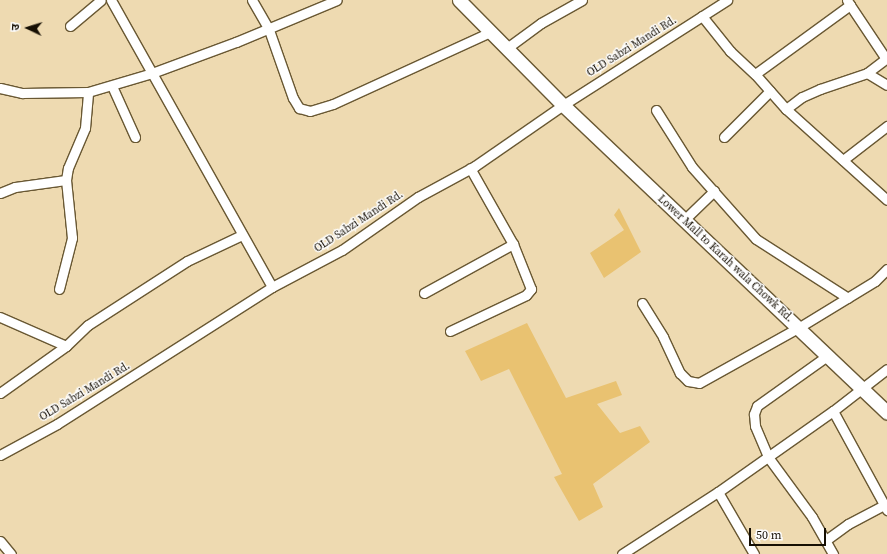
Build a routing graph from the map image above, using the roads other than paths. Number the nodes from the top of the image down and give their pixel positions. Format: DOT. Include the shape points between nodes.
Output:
graph roads {
  1 [pos="101,0"];
  2 [pos="111,0"];
  3 [pos="252,0"];
  4 [pos="337,0"];
  5 [pos="459,0"];
  6 [pos="582,0"];
  7 [pos="727,0"];
  8 [pos="849,3"];
  9 [pos="702,16"];
  10 [pos="70,26"];
  11 [pos="269,30"];
  12 [pos="490,32"];
  13 [pos="507,48"];
  14 [pos="886,59"];
  15 [pos="152,73"];
  16 [pos="867,73"];
  17 [pos="755,74"];
  18 [pos="887,85"];
  19 [pos="112,86"];
  20 [pos="0,88"];
  21 [pos="770,91"];
  22 [pos="88,92"];
  23 [pos="563,105"];
  24 [pos="786,109"];
  25 [pos="656,110"];
  26 [pos="887,126"];
  27 [pos="724,137"];
  28 [pos="135,138"];
  29 [pos="843,160"];
  30 [pos="470,168"];
  31 [pos="66,180"];
  32 [pos="714,191"];
  33 [pos="0,193"];
  34 [pos="887,200"];
  35 [pos="684,220"];
  36 [pos="242,234"];
  37 [pos="512,244"];
  38 [pos="887,269"];
  39 [pos="272,287"];
  40 [pos="60,289"];
  41 [pos="424,293"];
  42 [pos="848,298"];
  43 [pos="642,303"];
  44 [pos="0,317"];
  45 [pos="798,328"];
  46 [pos="450,331"];
  47 [pos="66,346"];
  48 [pos="827,356"];
  49 [pos="887,369"];
  50 [pos="862,389"];
  51 [pos="0,393"];
  52 [pos="833,411"];
  53 [pos="887,414"];
  54 [pos="0,455"];
  55 [pos="768,457"];
  56 [pos="718,492"];
  57 [pos="885,507"];
  58 [pos="826,540"];
  59 [pos="0,541"];
  60 [pos="11,554"];
  61 [pos="622,554"];
  62 [pos="754,554"];
  63 [pos="833,554"];
  1 -- 10 [label="street"];
  2 -- 15 [label="street"];
  3 -- 11 [label="street"];
  4 -- 11 [label="street"];
  5 -- 12 [label="main road, Lower Mall to Karah wala Chowk Rd."];
  6 -- 13 [label="street" via="541,23"];
  7 -- 9 [label="street, OLD Sabzi Mandi Rd."];
  8 -- 14 [label="street"];
  8 -- 17 [label="street"];
  9 -- 17 [label="street" via="730,51"];
  9 -- 23 [label="street, OLD Sabzi Mandi Rd."];
  11 -- 12 [label="street" via="293,98 300,108 310,111 333,104"];
  11 -- 15 [label="street"];
  12 -- 13 [label="main road, Lower Mall to Karah wala Chowk Rd."];
  13 -- 23 [label="main road, Lower Mall to Karah wala Chowk Rd."];
  14 -- 16 [label="street"];
  15 -- 19 [label="street"];
  15 -- 36 [label="street"];
  16 -- 18 [label="street"];
  16 -- 24 [label="street" via="820,89"];
  17 -- 21 [label="street"];
  19 -- 22 [label="street"];
  19 -- 28 [label="street"];
  20 -- 22 [label="street" via="22,93"];
  21 -- 24 [label="street"];
  21 -- 27 [label="street"];
  22 -- 31 [label="street" via="85,128 68,168"];
  23 -- 30 [label="street, OLD Sabzi Mandi Rd."];
  23 -- 35 [label="main road, Lower Mall to Karah wala Chowk Rd."];
  24 -- 29 [label="street"];
  25 -- 32 [label="street" via="692,167"];
  26 -- 29 [label="street"];
  29 -- 34 [label="street"];
  30 -- 37 [label="street"];
  30 -- 39 [label="street, OLD Sabzi Mandi Rd." via="418,198 342,250"];
  31 -- 33 [label="street"];
  31 -- 40 [label="street" via="72,238"];
  32 -- 35 [label="street"];
  32 -- 42 [label="street" via="756,239"];
  35 -- 45 [label="main road, Lower Mall to Karah wala Chowk Rd."];
  36 -- 39 [label="street"];
  36 -- 47 [label="street" via="187,261 88,325"];
  37 -- 41 [label="street"];
  37 -- 46 [label="street" via="531,289 526,295"];
  38 -- 42 [label="street" via="875,281"];
  39 -- 54 [label="street, OLD Sabzi Mandi Rd." via="57,424"];
  42 -- 45 [label="street"];
  43 -- 45 [label="street" via="663,337 680,373 694,383"];
  44 -- 47 [label="street"];
  45 -- 48 [label="main road, Lower Mall to Karah wala Chowk Rd."];
  47 -- 51 [label="street"];
  48 -- 50 [label="main road, Lower Mall to Karah wala Chowk Rd."];
  48 -- 55 [label="street" via="757,406 754,414 755,426"];
  49 -- 50 [label="street"];
  50 -- 52 [label="street"];
  50 -- 53 [label="main road, Lower Mall to Karah wala Chowk Rd."];
  52 -- 55 [label="street"];
  52 -- 57 [label="street"];
  55 -- 56 [label="street"];
  55 -- 58 [label="street"];
  56 -- 61 [label="street"];
  56 -- 62 [label="street"];
  57 -- 58 [label="street" via="848,524"];
  58 -- 63 [label="street"];
  59 -- 60 [label="street"];
}
